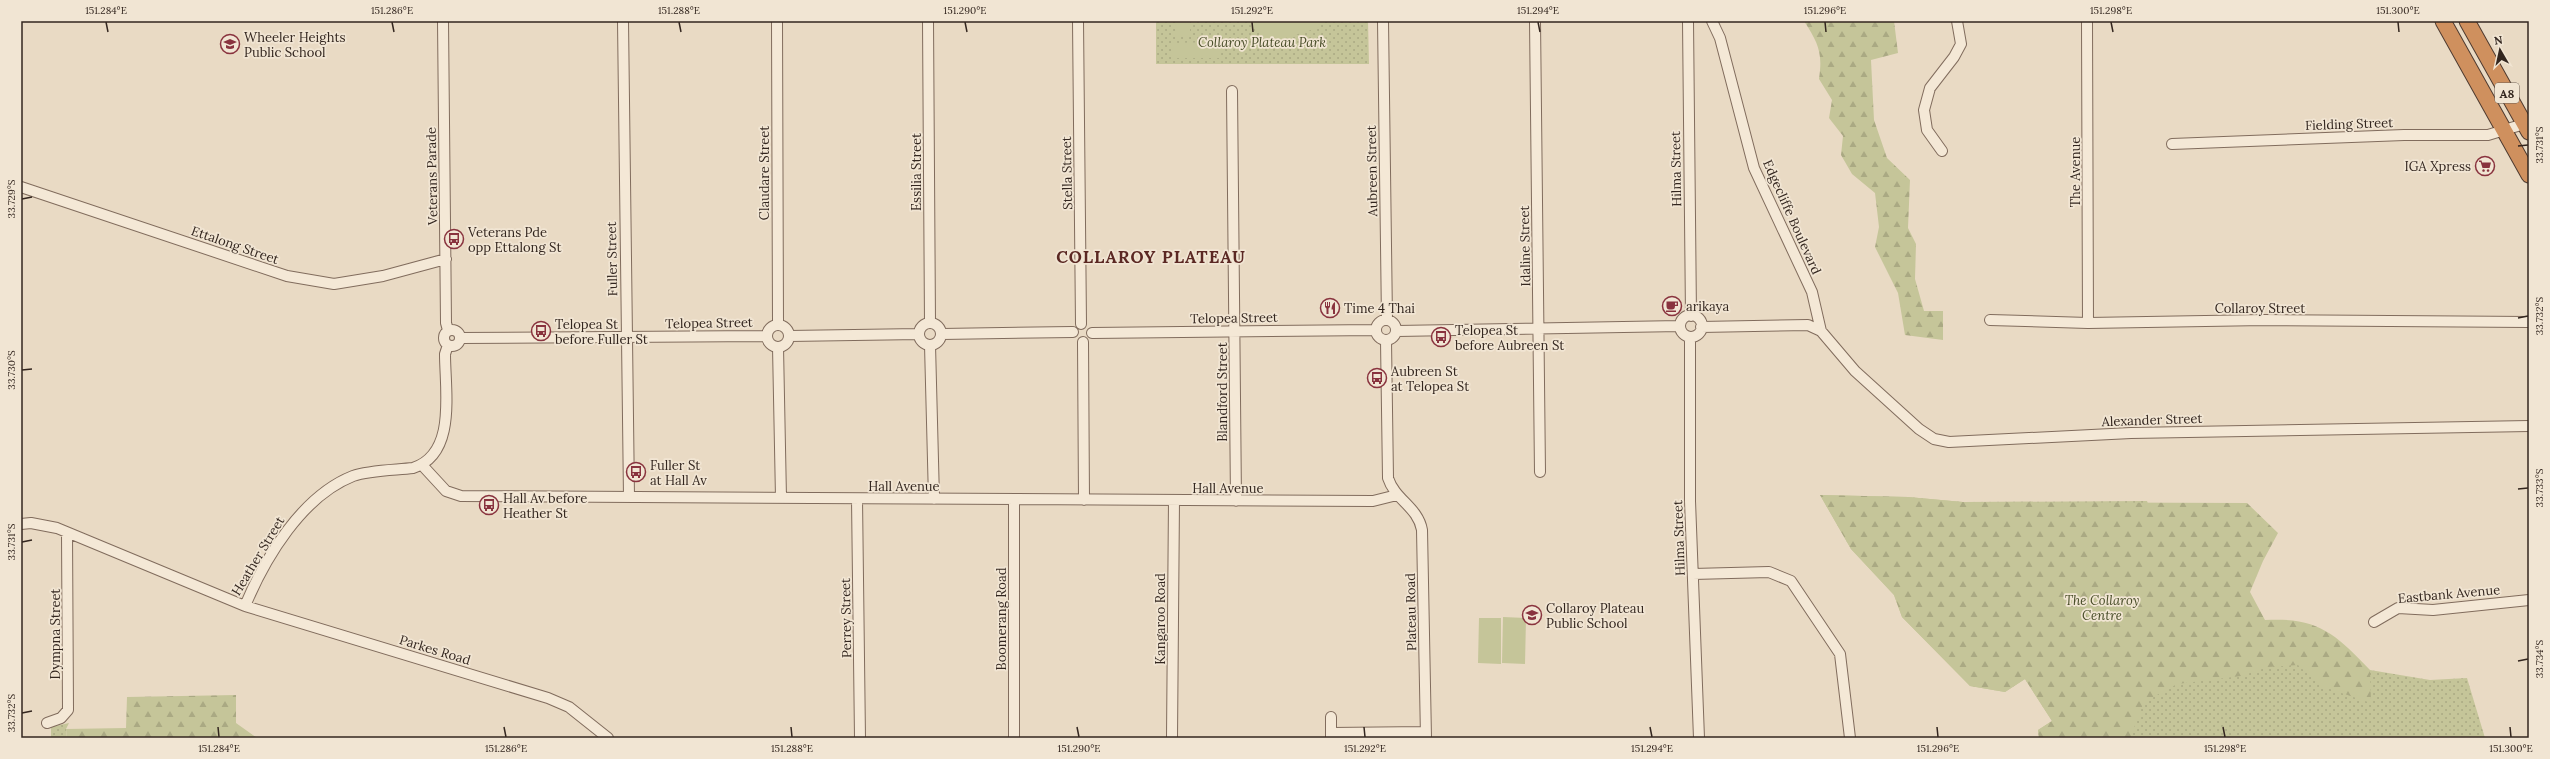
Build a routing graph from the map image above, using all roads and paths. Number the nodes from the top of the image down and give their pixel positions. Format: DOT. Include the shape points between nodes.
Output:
graph roads {
  1 [pos="443,21"];
  2 [pos="623,21"];
  3 [pos="777,21"];
  4 [pos="928,21"];
  5 [pos="1078,21"];
  6 [pos="1383,21"];
  7 [pos="1535,21"];
  8 [pos="1688,21"];
  9 [pos="1712,21"];
  10 [pos="1957,21"];
  11 [pos="2087,21"];
  12 [pos="2443,21"];
  13 [pos="2467,21"];
  14 [pos="1232,91"];
  15 [pos="2527,128"];
  16 [pos="2504,131"];
  17 [pos="2172,144"];
  18 [pos="1942,151"];
  19 [pos="2529,175"];
  20 [pos="21,187"];
  21 [pos="446,259"];
  22 [pos="1691,316"];
  23 [pos="1386,320"];
  24 [pos="1990,320"];
  25 [pos="2529,322"];
  26 [pos="930,323"];
  27 [pos="2088,323"];
  28 [pos="1081,324"];
  29 [pos="778,325"];
  30 [pos="1680,326"];
  31 [pos="1701,327"];
  32 [pos="1538,328"];
  33 [pos="448,330"];
  34 [pos="1376,330"];
  35 [pos="1234,331"];
  36 [pos="1397,331"];
  37 [pos="1821,331"];
  38 [pos="1073,332"];
  39 [pos="1092,333"];
  40 [pos="919,334"];
  41 [pos="942,334"];
  42 [pos="767,336"];
  43 [pos="789,336"];
  44 [pos="1690,337"];
  45 [pos="460,338"];
  46 [pos="626,338"];
  47 [pos="1386,341"];
  48 [pos="1083,342"];
  49 [pos="448,345"];
  50 [pos="930,345"];
  51 [pos="778,347"];
  52 [pos="2529,426"];
  53 [pos="422,465"];
  54 [pos="1540,472"];
  55 [pos="1397,495"];
  56 [pos="629,497"];
  57 [pos="781,498"];
  58 [pos="857,498"];
  59 [pos="934,499"];
  60 [pos="1014,499"];
  61 [pos="1084,500"];
  62 [pos="1174,500"];
  63 [pos="1236,501"];
  64 [pos="21,524"];
  65 [pos="67,533"];
  66 [pos="1693,574"];
  67 [pos="2529,600"];
  68 [pos="245,606"];
  69 [pos="2374,622"];
  70 [pos="1331,718"];
  71 [pos="46,723"];
  72 [pos="1331,735"];
  73 [pos="1426,735"];
  74 [pos="608,738"];
  75 [pos="860,738"];
  76 [pos="1014,738"];
  77 [pos="1172,738"];
  78 [pos="1699,738"];
  79 [pos="1850,738"];
  1 -- 21 [label="street, Veterans Parade"];
  2 -- 46 [label="street, Fuller Street"];
  3 -- 29 [label="street, Claudare Street"];
  4 -- 26 [label="street, Essilia Street"];
  5 -- 28 [label="street, Stella Street"];
  6 -- 23 [label="street, Aubreen Street"];
  7 -- 32 [label="street, Idaline Street"];
  8 -- 22 [label="street, Hilma Street"];
  9 -- 37 [label="street, Edgecliffe Boulevard" via="1720,38 1754,168 1812,292"];
  10 -- 18 [label="street" via="1961,44 1930,88 1924,110 1927,130"];
  11 -- 27 [label="street, The Avenue"];
  12 -- 16 [label="highway, A8"];
  13 -- 15 [label="highway, A8"];
  14 -- 35 [label="street, Blandford Street"];
  15 -- 16 [label="street, Fielding Street"];
  16 -- 17 [label="street, Fielding Street" via="2488,135 2404,135"];
  16 -- 19 [label="highway, A8"];
  20 -- 21 [label="street, Ettalong Street" via="287,276 334,284 383,276"];
  21 -- 33 [label="street, Veterans Parade"];
  22 -- 30 [label="street" via="1684,317"];
  22 -- 31 [label="street" via="1700,320"];
  23 -- 34 [label="street" via="1379,323"];
  23 -- 36 [label="street" via="1395,324"];
  24 -- 27 [label="street, Collaroy Street"];
  25 -- 27 [label="street, Collaroy Street" via="2264,320"];
  26 -- 40 [label="street" via="924,325"];
  26 -- 41 [label="street" via="937,325"];
  28 -- 38 [label="street"];
  28 -- 39 [label="street" via="1087,325"];
  29 -- 42 [label="street" via="770,329"];
  29 -- 43 [label="street" via="787,329"];
  30 -- 32 [label="street"];
  30 -- 44 [label="street" via="1683,334"];
  31 -- 37 [label="street" via="1808,325"];
  31 -- 44 [label="street" via="1697,335"];
  32 -- 36 [label="street"];
  32 -- 54 [label="street, Idaline Street"];
  33 -- 45 [label="street" via="457,331"];
  33 -- 49 [label="street" via="444,336"];
  34 -- 35 [label="street, Telopea Street"];
  34 -- 47 [label="street" via="1379,338"];
  35 -- 39 [label="street, Telopea Street"];
  35 -- 63 [label="street, Blandford Street"];
  36 -- 47 [label="street" via="1392,339"];
  37 -- 52 [label="street, Alexander Street" via="1855,371 1919,429 1934,439 1949,442 2131,433"];
  38 -- 41 [label="street"];
  38 -- 48 [label="street" via="1075,338"];
  39 -- 48 [label="street" via="1090,338"];
  40 -- 43 [label="street"];
  40 -- 50 [label="street" via="921,340"];
  41 -- 50 [label="street" via="937,343"];
  42 -- 46 [label="street, Telopea Street"];
  42 -- 51 [label="street" via="769,342"];
  43 -- 51 [label="street" via="787,342"];
  44 -- 66 [label="street, Hilma Street" via="1690,501"];
  45 -- 46 [label="street, Telopea Street"];
  45 -- 49 [label="street" via="456,345"];
  46 -- 56 [label="street, Fuller Street"];
  47 -- 55 [label="street" via="1388,478"];
  48 -- 61 [label="street"];
  49 -- 53 [label="street" via="445,354 445,425 442,443 435,456"];
  50 -- 59 [label="street"];
  51 -- 57 [label="street"];
  53 -- 56 [label="street, Hall Avenue" via="446,491 461,496"];
  53 -- 68 [label="street, Heather Street" via="354,475 330,488 309,504 292,524 253,587"];
  55 -- 63 [label="street, Hall Avenue" via="1373,502"];
  55 -- 73 [label="street, Plateau Road" via="1418,515 1422,530"];
  56 -- 57 [label="street, Hall Avenue"];
  57 -- 58 [label="street, Hall Avenue"];
  58 -- 59 [label="street, Hall Avenue"];
  58 -- 75 [label="street, Perrey Street"];
  59 -- 60 [label="street, Hall Avenue"];
  60 -- 61 [label="street, Hall Avenue"];
  60 -- 76 [label="street, Boomerang Road"];
  61 -- 62 [label="street, Hall Avenue"];
  62 -- 63 [label="street, Hall Avenue"];
  62 -- 77 [label="street, Kangaroo Road"];
  64 -- 65 [label="street, Heather Street" via="45,524"];
  65 -- 68 [label="street, Heather Street"];
  65 -- 71 [label="street, Dympna Street" via="68,710 61,718"];
  66 -- 78 [label="street, Hilma Street"];
  66 -- 79 [label="street" via="1769,572 1791,581 1840,654"];
  67 -- 69 [label="street, Eastbank Avenue" via="2433,610 2398,608"];
  68 -- 74 [label="street, Parkes Road" via="548,698 569,707"];
  70 -- 72 [label="street"];
  72 -- 73 [label="street"];
}
